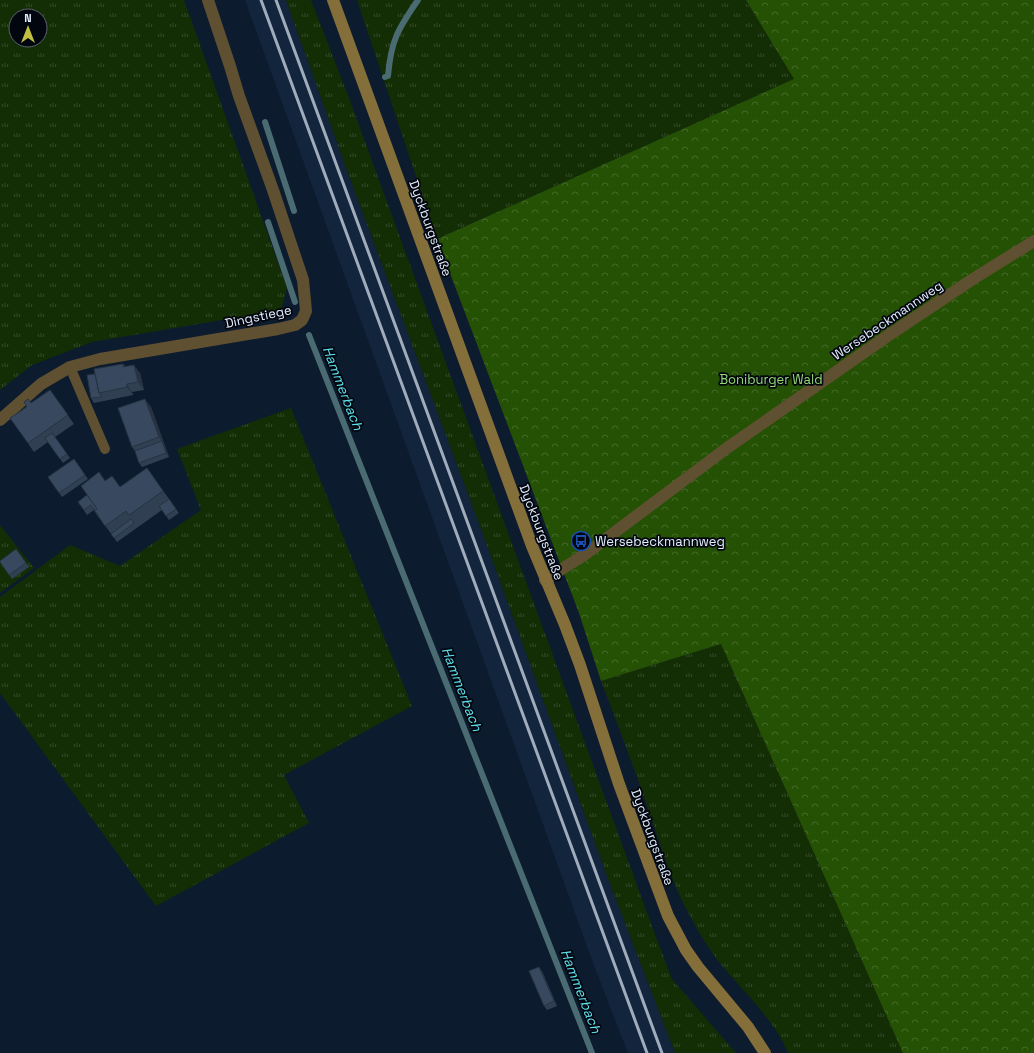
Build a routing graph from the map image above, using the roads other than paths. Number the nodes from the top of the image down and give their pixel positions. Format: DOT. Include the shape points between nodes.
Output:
graph roads {
  1 [pos="208,0"];
  2 [pos="332,0"];
  3 [pos="1034,241"];
  4 [pos="70,367"];
  5 [pos="0,420"];
  6 [pos="105,449"];
  7 [pos="545,580"];
  8 [pos="765,1053"];
  1 -- 4 [label="street, Dingstiege" via="304,280 306,311 302,320 295,325 100,359"];
  2 -- 7 [label="street, Dyckburgstraße"];
  3 -- 7 [label="street, Wersebeckmannweg" via="882,339 727,448 587,553"];
  4 -- 5 [label="street, Dingstiege" via="41,384"];
  4 -- 6 [label="lane"];
  7 -- 8 [label="street, Dyckburgstraße" via="580,665 619,784 668,916 698,967 748,1027"];
}
